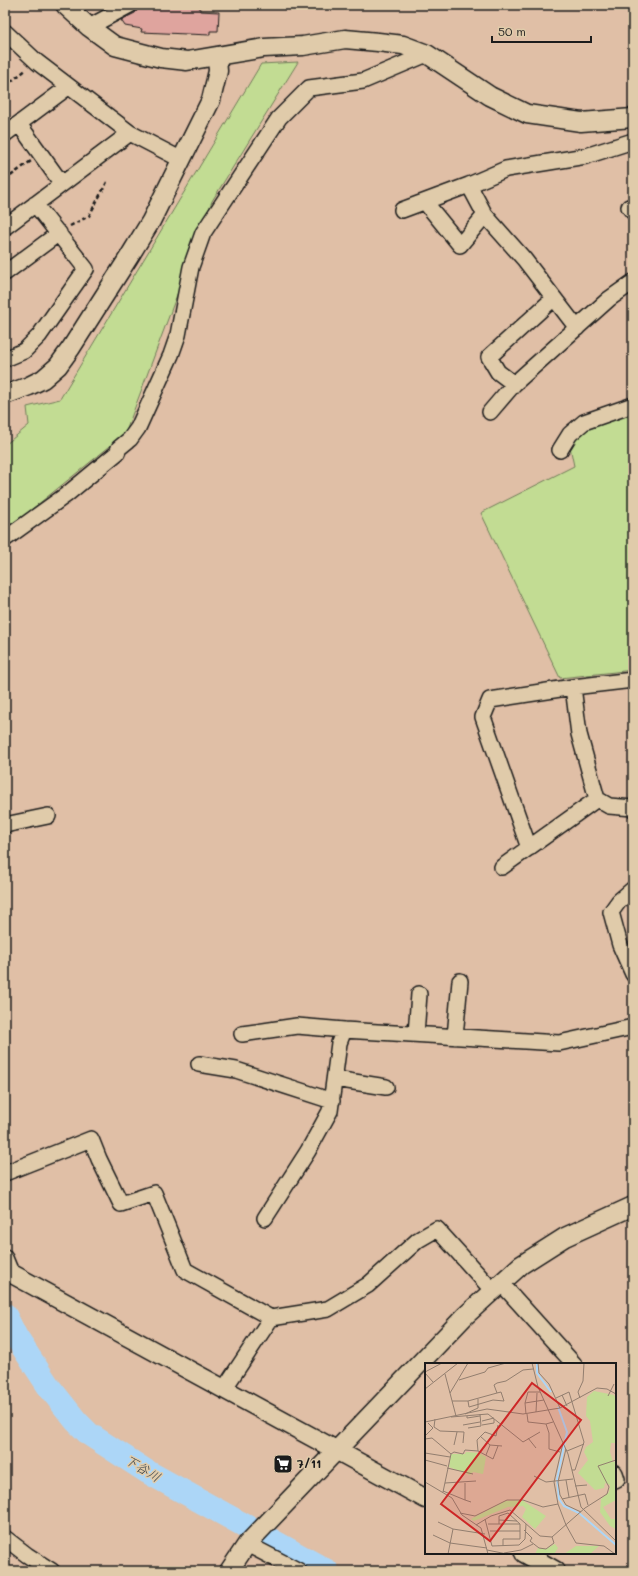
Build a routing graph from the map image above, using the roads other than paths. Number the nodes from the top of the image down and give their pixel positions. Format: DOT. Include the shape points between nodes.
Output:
graph roads {
  1 [pos="65,5"];
  2 [pos="130,5"];
  3 [pos="89,27"];
  4 [pos="5,33"];
  5 [pos="427,54"];
  6 [pos="217,56"];
  7 [pos="68,87"];
  8 [pos="633,118"];
  9 [pos="19,124"];
  10 [pos="130,133"];
  11 [pos="5,134"];
  12 [pos="633,142"];
  13 [pos="182,160"];
  14 [pos="62,184"];
  15 [pos="469,185"];
  16 [pos="425,202"];
  17 [pos="35,204"];
  18 [pos="402,210"];
  19 [pos="484,215"];
  20 [pos="5,227"];
  21 [pos="59,233"];
  22 [pos="7,267"];
  23 [pos="633,282"];
  24 [pos="554,298"];
  25 [pos="577,328"];
  26 [pos="5,359"];
  27 [pos="514,384"];
  28 [pos="5,395"];
  29 [pos="633,405"];
  30 [pos="490,412"];
  31 [pos="560,450"];
  32 [pos="5,539"];
  33 [pos="633,680"];
  34 [pos="573,687"];
  35 [pos="597,799"];
  36 [pos="633,808"];
  37 [pos="48,816"];
  38 [pos="5,825"];
  39 [pos="529,848"];
  40 [pos="502,867"];
  41 [pos="633,889"];
  42 [pos="633,974"];
  43 [pos="460,981"];
  44 [pos="419,994"];
  45 [pos="633,1027"];
  46 [pos="344,1030"];
  47 [pos="242,1034"];
  48 [pos="416,1034"];
  49 [pos="455,1036"];
  50 [pos="200,1064"];
  51 [pos="334,1079"];
  52 [pos="386,1087"];
  53 [pos="332,1101"];
  54 [pos="5,1173"];
  55 [pos="633,1206"];
  56 [pos="265,1218"];
  57 [pos="5,1258"];
  58 [pos="8,1272"];
  59 [pos="497,1287"];
  60 [pos="271,1318"];
  61 [pos="426,1361"];
  62 [pos="573,1363"];
  63 [pos="224,1389"];
  64 [pos="336,1450"];
  65 [pos="425,1498"];
  66 [pos="5,1538"];
  67 [pos="247,1544"];
  68 [pos="526,1554"];
  69 [pos="52,1571"];
  70 [pos="229,1571"];
  71 [pos="299,1571"];
  72 [pos="556,1571"];
  1 -- 3 [label="street"];
  2 -- 3 [label="street"];
  3 -- 6 [label="street" via="115,46 161,58 187,61"];
  4 -- 7 [label="street"];
  5 -- 6 [label="street" via="404,45 345,39"];
  5 -- 8 [label="street" via="490,96 527,114 581,122"];
  5 -- 32 [label="street" via="363,81 309,88 279,118 203,233 192,267 178,335 138,428 116,453 66,495"];
  6 -- 13 [label="street" via="218,71 211,100"];
  7 -- 9 [label="street"];
  7 -- 10 [label="street"];
  9 -- 11 [label="street"];
  9 -- 14 [label="street"];
  10 -- 13 [label="street"];
  10 -- 14 [label="street"];
  12 -- 15 [label="street" via="586,156 506,169"];
  13 -- 28 [label="street" via="151,221 58,366 43,379"];
  14 -- 17 [label="street"];
  15 -- 16 [label="street"];
  15 -- 19 [label="street"];
  16 -- 18 [label="street"];
  16 -- 19 [label="street" via="460,245"];
  17 -- 20 [label="street"];
  17 -- 21 [label="street"];
  19 -- 24 [label="street" via="524,259"];
  21 -- 22 [label="street"];
  21 -- 26 [label="street" via="86,270 39,336 24,351"];
  23 -- 25 [label="street" via="609,299"];
  24 -- 25 [label="street"];
  24 -- 27 [label="street" via="489,357 498,372"];
  25 -- 27 [label="street"];
  27 -- 30 [label="street"];
  29 -- 31 [label="street" via="584,422 570,434"];
  33 -- 34 [label="street"];
  34 -- 35 [label="street" via="579,734"];
  34 -- 39 [label="street" via="490,700 483,717"];
  35 -- 36 [label="street" via="609,806"];
  35 -- 39 [label="street"];
  37 -- 38 [label="street"];
  39 -- 40 [label="street"];
  41 -- 42 [label="street" via="611,912 620,945"];
  43 -- 49 [label="street"];
  44 -- 48 [label="street"];
  45 -- 49 [label="street" via="559,1043"];
  46 -- 47 [label="street" via="297,1026"];
  46 -- 48 [label="street"];
  46 -- 51 [label="street"];
  48 -- 49 [label="street"];
  50 -- 53 [label="street" via="236,1070"];
  51 -- 52 [label="street"];
  51 -- 53 [label="street"];
  53 -- 56 [label="street" via="330,1111 308,1151"];
  54 -- 60 [label="street" via="91,1139 121,1204 154,1193 185,1270"];
  55 -- 59 [label="street" via="566,1237 521,1265"];
  57 -- 58 [label="street"];
  58 -- 63 [label="street"];
  59 -- 60 [label="street" via="437,1229 418,1240 368,1285 328,1309"];
  59 -- 61 [label="street" via="465,1316"];
  59 -- 62 [label="street"];
  60 -- 63 [label="street"];
  61 -- 64 [label="street"];
  63 -- 64 [label="street"];
  64 -- 65 [label="street"];
  64 -- 67 [label="street"];
  66 -- 69 [label="street"];
  67 -- 70 [label="street"];
  67 -- 71 [label="street"];
  68 -- 72 [label="street"];
}
